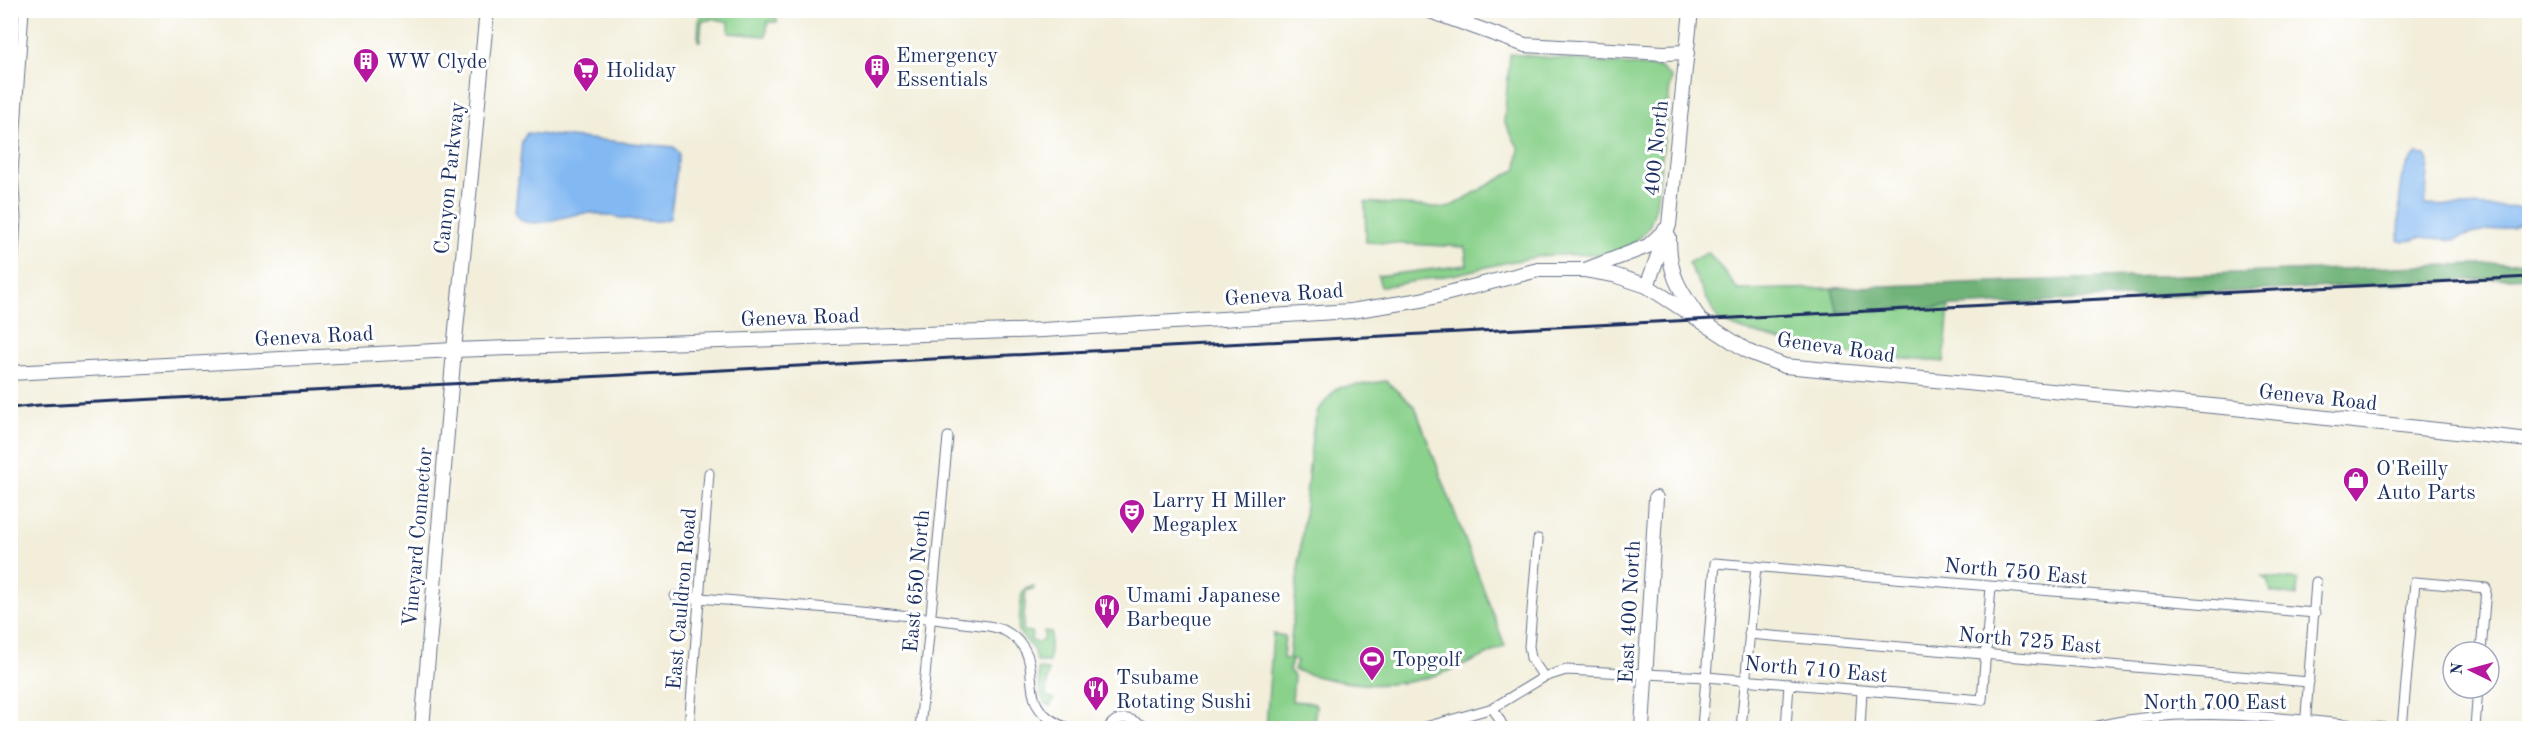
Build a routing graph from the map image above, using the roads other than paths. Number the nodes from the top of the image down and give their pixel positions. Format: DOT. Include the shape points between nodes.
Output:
graph roads {
  1 [pos="24,10"];
  2 [pos="487,10"];
  3 [pos="1427,10"];
  4 [pos="1691,10"];
  5 [pos="10,52"];
  6 [pos="1687,52"];
  7 [pos="21,53"];
  8 [pos="12,173"];
  9 [pos="1669,225"];
  10 [pos="1585,270"];
  11 [pos="1647,286"];
  12 [pos="10,320"];
  13 [pos="1700,320"];
  14 [pos="454,350"];
  15 [pos="10,373"];
  16 [pos="948,437"];
  17 [pos="2529,440"];
  18 [pos="709,472"];
  19 [pos="1656,498"];
  20 [pos="1538,539"];
  21 [pos="1756,566"];
  22 [pos="2316,582"];
  23 [pos="1991,587"];
  24 [pos="675,596"];
  25 [pos="700,598"];
  26 [pos="2315,613"];
  27 [pos="930,618"];
  28 [pos="1749,634"];
  29 [pos="2482,640"];
  30 [pos="1986,654"];
  31 [pos="1647,674"];
  32 [pos="1544,677"];
  33 [pos="1706,677"];
  34 [pos="1745,681"];
  35 [pos="2308,682"];
  36 [pos="1789,684"];
  37 [pos="1862,691"];
  38 [pos="2477,700"];
  39 [pos="1493,708"];
  40 [pos="2305,725"];
  41 [pos="1142,726"];
  42 [pos="1106,728"];
  43 [pos="422,729"];
  44 [pos="689,729"];
  45 [pos="920,729"];
  46 [pos="1068,729"];
  47 [pos="1422,729"];
  48 [pos="1504,729"];
  49 [pos="1642,729"];
  50 [pos="1702,729"];
  51 [pos="1741,729"];
  52 [pos="1786,729"];
  53 [pos="1860,729"];
  54 [pos="2090,729"];
  55 [pos="2388,729"];
  56 [pos="2402,729"];
  57 [pos="2475,729"];
  1 -- 7 [label="street"];
  2 -- 14 [label="main road, Canyon Parkway"];
  3 -- 6 [label="main road" via="1525,45"];
  4 -- 6 [label="main road, 400 North"];
  5 -- 7 [label="street"];
  6 -- 9 [label="main road, 400 North"];
  7 -- 8 [label="street"];
  8 -- 12 [label="street" via="16,219"];
  9 -- 10 [label="main road" via="1648,246"];
  9 -- 11 [label="main road, 400 North"];
  9 -- 13 [label="main road" via="1669,261 1684,296"];
  10 -- 11 [label="main road, Geneva Road"];
  10 -- 14 [label="main road, Geneva Road" via="1538,270 1421,300 1351,311 1043,330"];
  11 -- 13 [label="main road, Geneva Road"];
  13 -- 17 [label="main road, Geneva Road" via="1749,352 1785,366"];
  14 -- 15 [label="main road, Geneva Road"];
  14 -- 43 [label="main road, Vineyard Connector"];
  16 -- 27 [label="street, East 650 North"];
  18 -- 25 [label="street, East Cauldron Road"];
  19 -- 31 [label="main road, East 400 North"];
  20 -- 32 [label="street" via="1529,646 1531,658"];
  21 -- 23 [label="street, North 750 East"];
  21 -- 28 [label="street"];
  21 -- 33 [label="street, North 750 East" via="1715,563"];
  22 -- 26 [label="street"];
  23 -- 26 [label="street, North 750 East"];
  23 -- 30 [label="street"];
  24 -- 25 [label="street"];
  25 -- 27 [label="street"];
  25 -- 44 [label="street, East Cauldron Road"];
  26 -- 35 [label="street"];
  27 -- 45 [label="street, East 650 North"];
  27 -- 46 [label="street" via="992,627 1011,634 1031,664 1035,702 1052,722"];
  28 -- 30 [label="street, North 725 East"];
  28 -- 34 [label="street"];
  29 -- 56 [label="street" via="2486,588 2415,582"];
  30 -- 35 [label="street, North 725 East"];
  30 -- 37 [label="street, North 710 East" via="1982,700"];
  31 -- 32 [label="street" via="1566,670"];
  31 -- 33 [label="street, North 710 East"];
  31 -- 49 [label="main road, East 400 North"];
  32 -- 39 [label="street"];
  33 -- 34 [label="street, North 710 East"];
  33 -- 50 [label="street"];
  34 -- 36 [label="street, North 710 East"];
  34 -- 51 [label="street"];
  35 -- 40 [label="street"];
  36 -- 37 [label="street, North 710 East"];
  36 -- 52 [label="street"];
  37 -- 53 [label="street"];
  38 -- 57 [label="street"];
  39 -- 47 [label="street"];
  39 -- 48 [label="street"];
  40 -- 54 [label="street, North 700 East" via="2233,716 2157,717"];
  40 -- 55 [label="street"];
  41 -- 42 [label="street" via="1125,718"];
}
